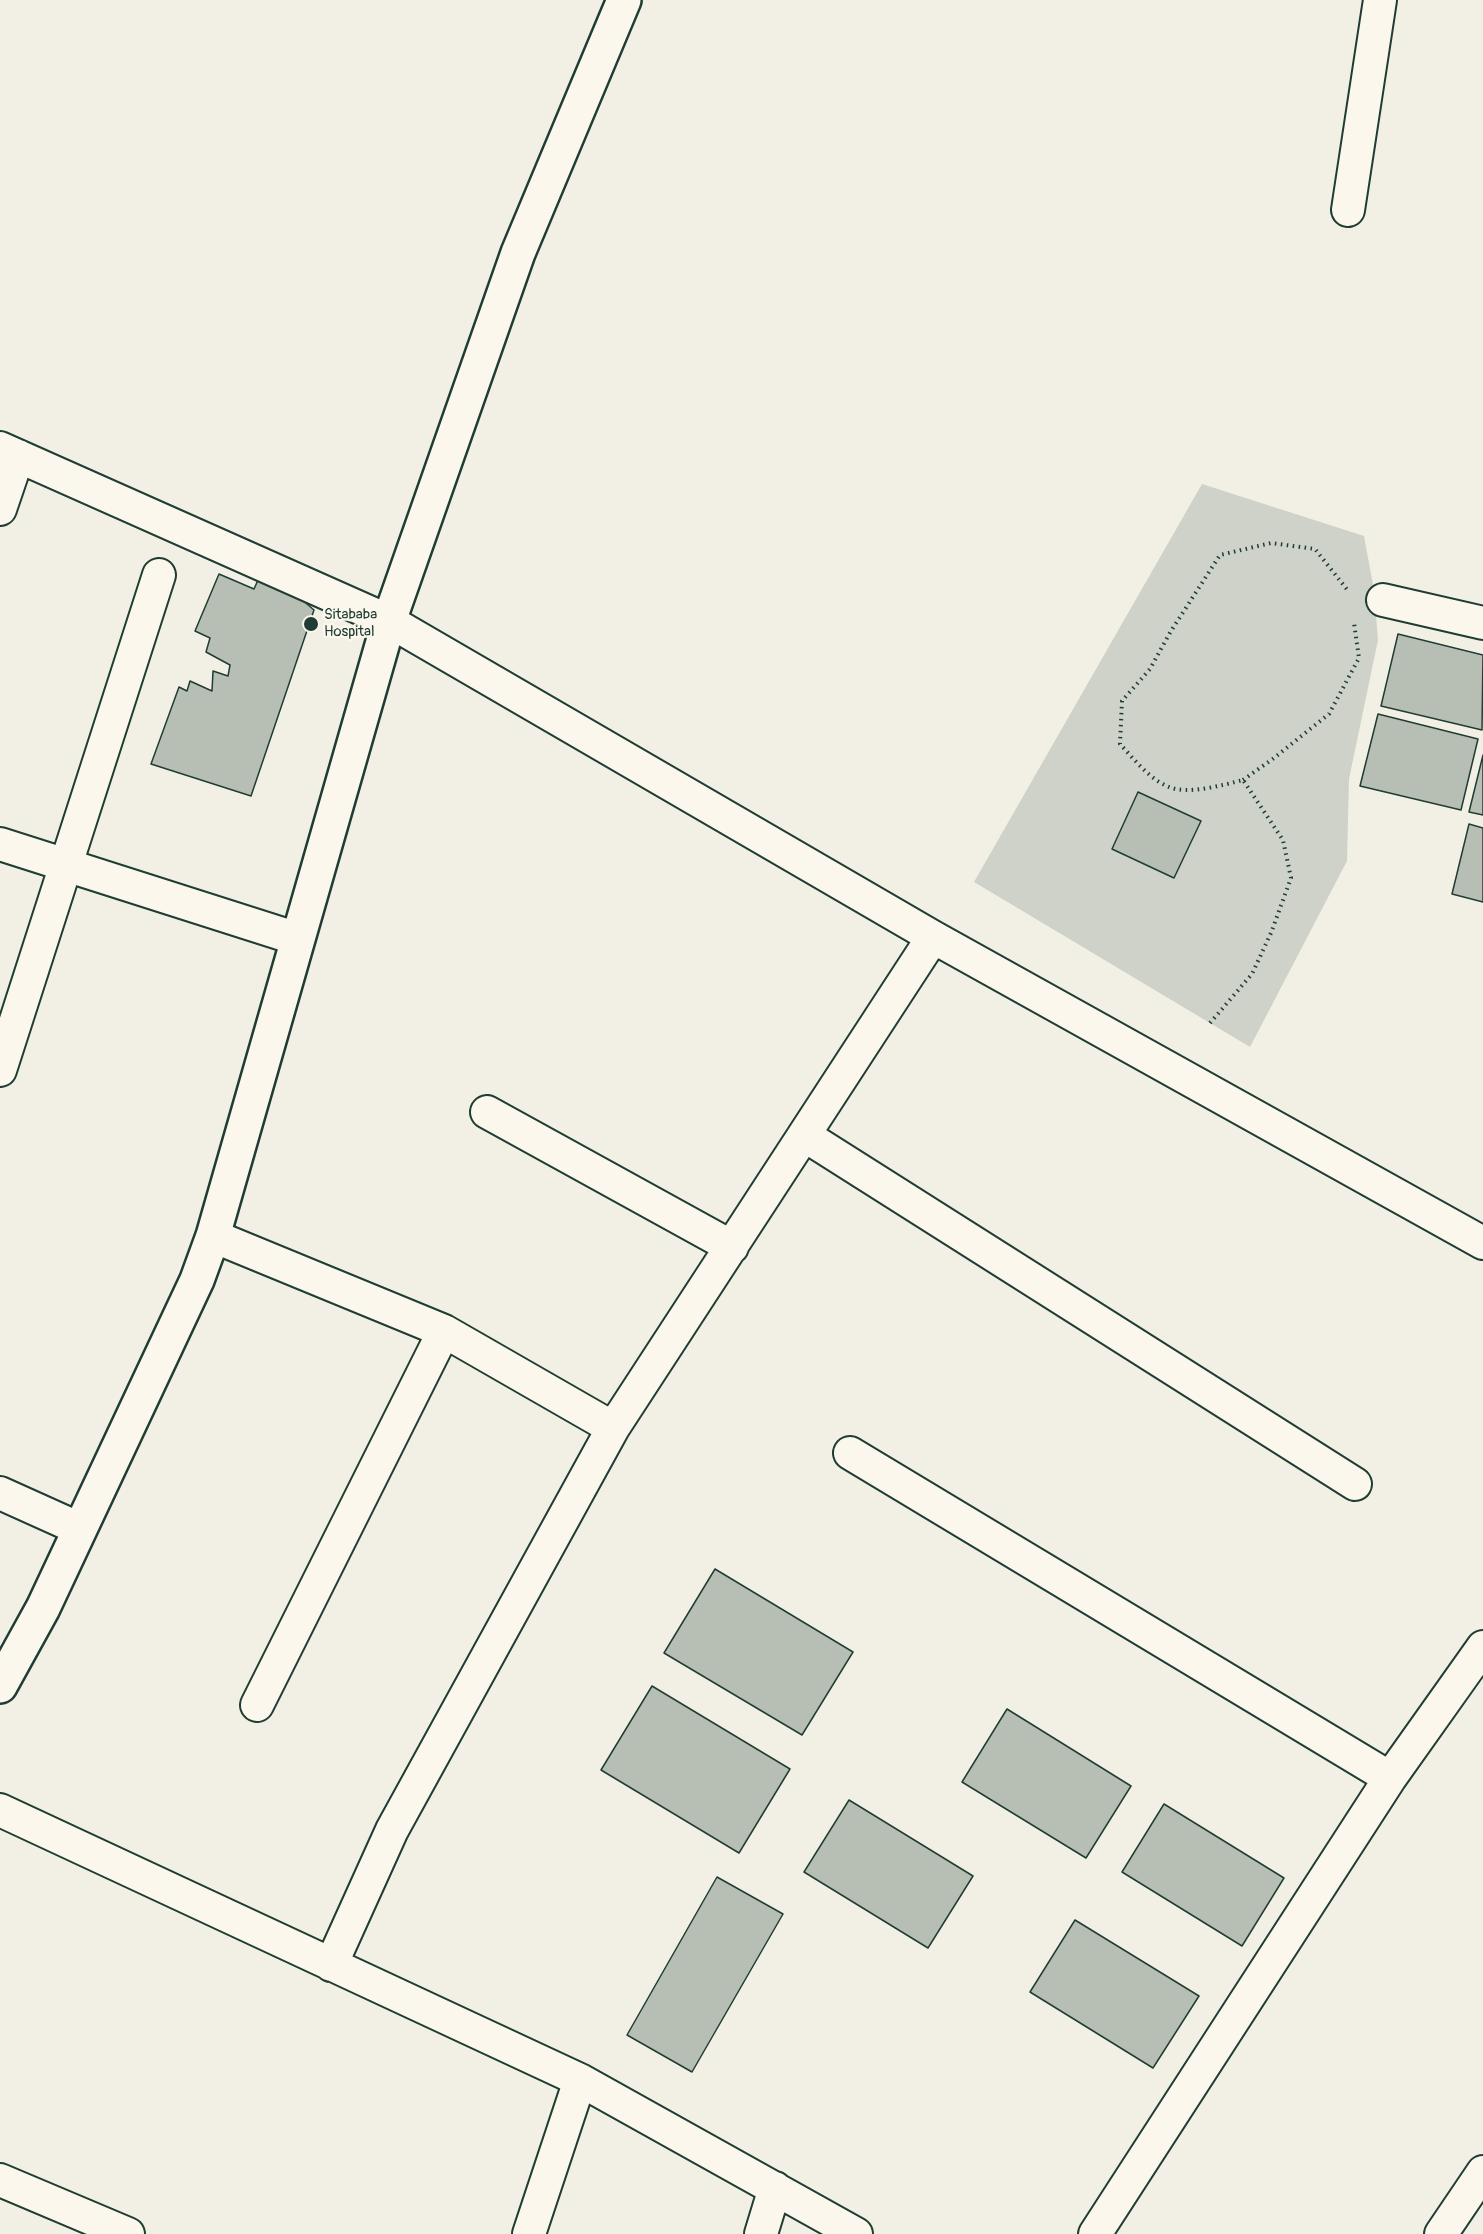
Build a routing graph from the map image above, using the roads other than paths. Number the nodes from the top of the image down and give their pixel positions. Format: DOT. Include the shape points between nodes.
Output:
graph roads {
  1 [pos="624,0"];
  2 [pos="1380,0"];
  3 [pos="1348,210"];
  4 [pos="9,452"];
  5 [pos="0,509"];
  6 [pos="159,575"];
  7 [pos="1383,600"];
  8 [pos="389,621"];
  9 [pos="1483,623"];
  10 [pos="0,844"];
  11 [pos="65,866"];
  12 [pos="933,937"];
  13 [pos="298,939"];
  14 [pos="0,1070"];
  15 [pos="487,1112"];
  16 [pos="804,1135"];
  17 [pos="213,1236"];
  18 [pos="1483,1243"];
  19 [pos="732,1247"];
  20 [pos="444,1331"];
  21 [pos="613,1428"];
  22 [pos="850,1453"];
  23 [pos="1355,1484"];
  24 [pos="0,1493"];
  25 [pos="80,1529"];
  26 [pos="1483,1647"];
  27 [pos="0,1686"];
  28 [pos="257,1705"];
  29 [pos="1390,1778"];
  30 [pos="0,1810"];
  31 [pos="331,1965"];
  32 [pos="580,2080"];
  33 [pos="1483,2172"];
  34 [pos="0,2180"];
  35 [pos="774,2188"];
  36 [pos="128,2234"];
  37 [pos="529,2234"];
  38 [pos="761,2234"];
  39 [pos="856,2234"];
  40 [pos="1095,2234"];
  41 [pos="1441,2234"];
  1 -- 8 [label="street" via="518,253"];
  2 -- 3 [label="street"];
  4 -- 5 [label="street"];
  4 -- 8 [label="street"];
  6 -- 11 [label="street"];
  7 -- 9 [label="street"];
  8 -- 12 [label="street"];
  8 -- 13 [label="street"];
  10 -- 11 [label="street"];
  11 -- 13 [label="street"];
  11 -- 14 [label="street"];
  12 -- 16 [label="street"];
  12 -- 18 [label="street"];
  13 -- 17 [label="street"];
  15 -- 19 [label="street"];
  16 -- 19 [label="street"];
  16 -- 23 [label="street"];
  17 -- 20 [label="street"];
  17 -- 25 [label="street" via="197,1280"];
  19 -- 21 [label="street"];
  20 -- 21 [label="street"];
  20 -- 28 [label="street"];
  21 -- 31 [label="street" via="392,1830"];
  22 -- 29 [label="street"];
  24 -- 25 [label="street"];
  25 -- 27 [label="street"];
  26 -- 29 [label="street"];
  29 -- 40 [label="street"];
  30 -- 31 [label="street"];
  31 -- 32 [label="street"];
  32 -- 35 [label="street"];
  32 -- 37 [label="street"];
  33 -- 41 [label="street"];
  34 -- 36 [label="street"];
  35 -- 38 [label="street"];
  35 -- 39 [label="street"];
}
